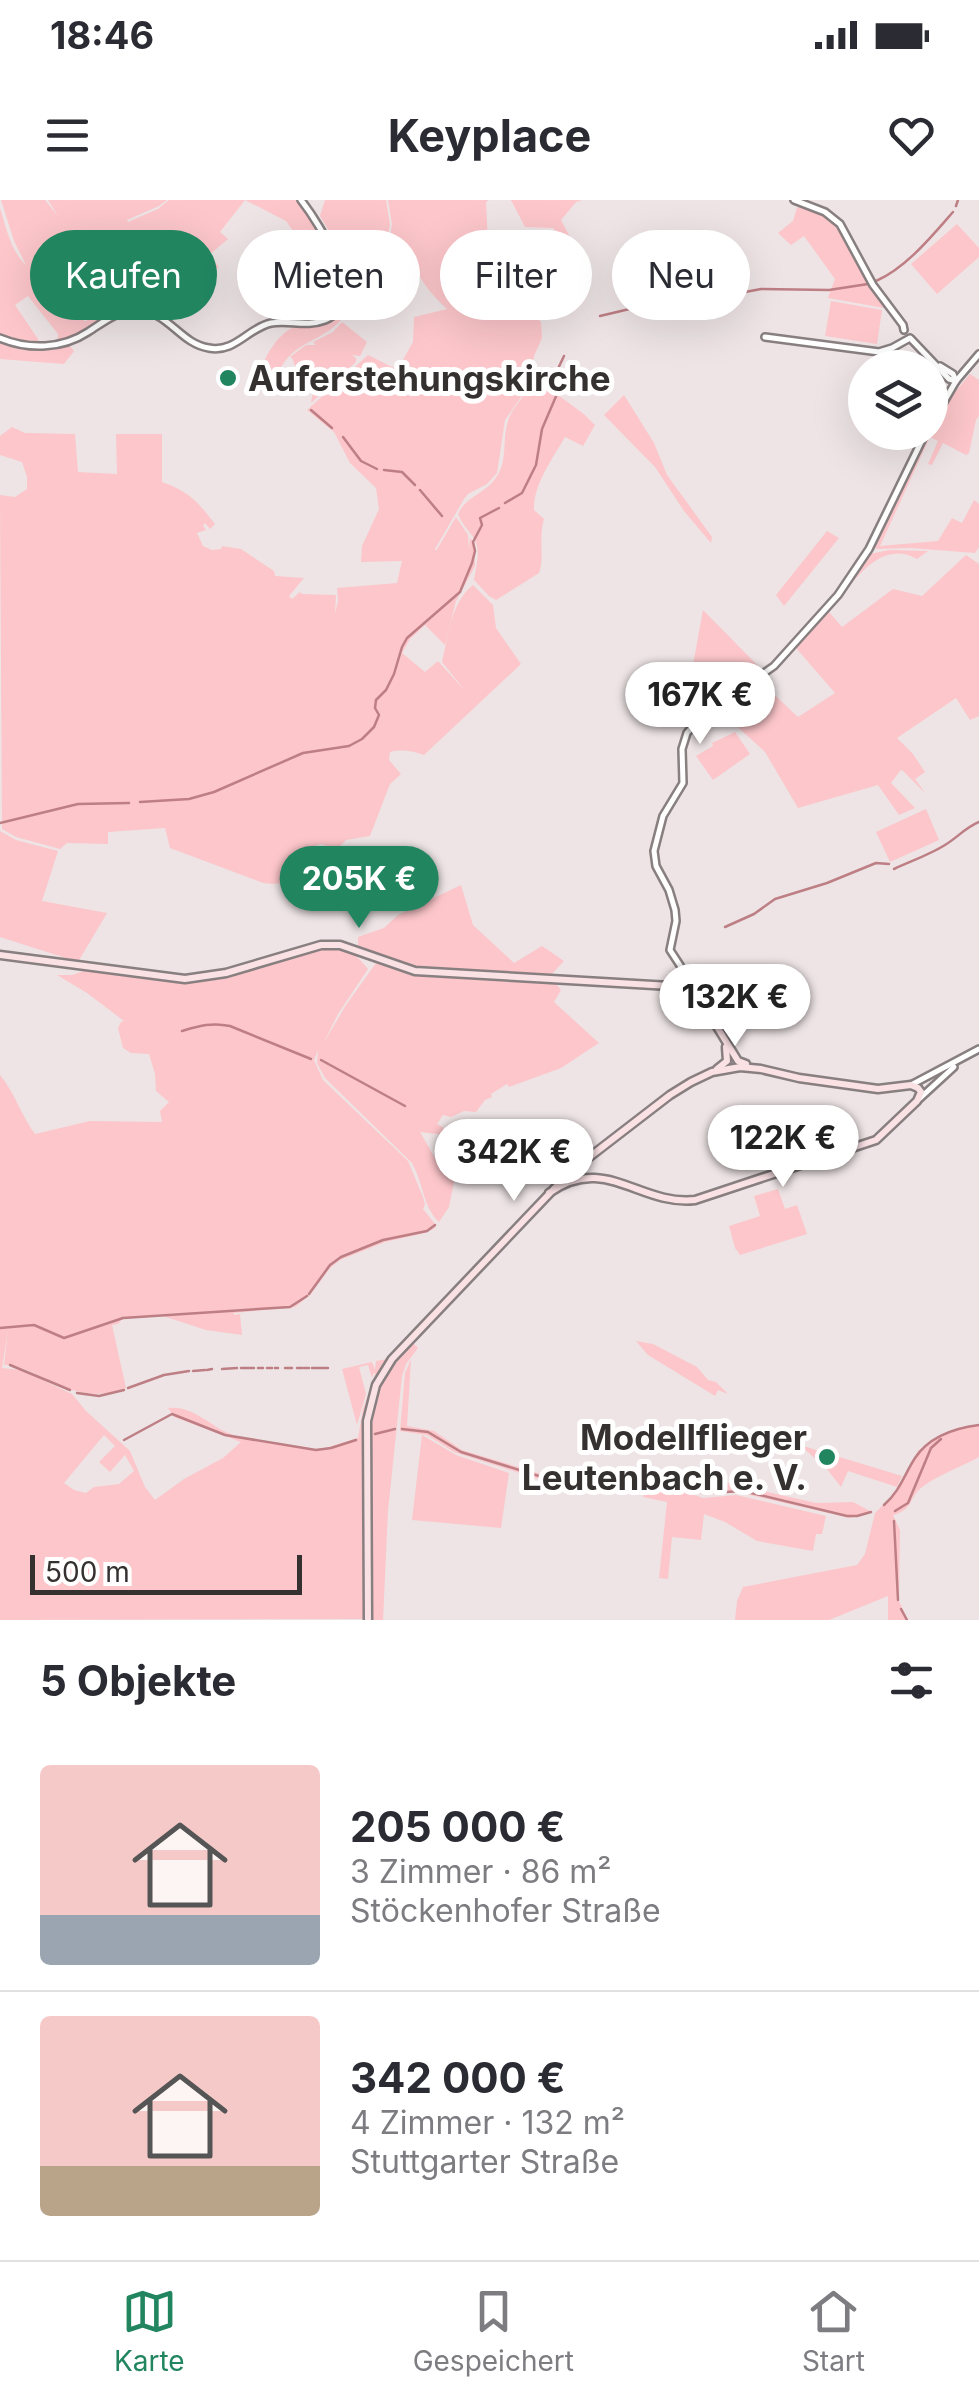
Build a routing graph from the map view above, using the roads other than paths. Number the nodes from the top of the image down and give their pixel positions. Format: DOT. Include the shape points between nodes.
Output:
graph roads {
  1 [pos="301,200"];
  2 [pos="794,200"];
  3 [pos="765,337"];
  4 [pos="0,338"];
  5 [pos="910,338"];
  6 [pos="921,350"];
  7 [pos="979,354"];
  8 [pos="948,368"];
  9 [pos="966,368"];
  10 [pos="948,371"];
  11 [pos="948,377"];
  12 [pos="956,381"];
  13 [pos="948,395"];
  14 [pos="918,450"];
  15 [pos="0,955"];
  16 [pos="687,987"];
  17 [pos="725,1041"];
  18 [pos="979,1049"];
  19 [pos="964,1058"];
  20 [pos="761,1069"];
  21 [pos="712,1072"];
  22 [pos="912,1085"];
  23 [pos="917,1101"];
  24 [pos="594,1153"];
  25 [pos="592,1177"];
  26 [pos="549,1193"];
  27 [pos="368,1620"];
  1 -- 4 [label="street" via="341,270 341,302 325,320 270,324 221,349 194,343 143,310 121,312 54,346"];
  2 -- 5 [label="street" via="835,218"];
  3 -- 5 [label="street" via="879,352"];
  5 -- 6 [label="street"];
  7 -- 9 [label="street"];
  8 -- 9 [label="street"];
  9 -- 12 [label="street"];
  10 -- 12 [label="street"];
  11 -- 12 [label="street"];
  12 -- 13 [label="street"];
  14 -- 16 [label="street" via="838,596 774,666 687,733 682,783 654,850 675,910 670,950"];
  15 -- 16 [label="main road" via="185,979 330,944 416,971"];
  16 -- 17 [label="main road"];
  17 -- 20 [label="main road" via="738,1061"];
  17 -- 21 [label="main road" via="728,1061"];
  18 -- 19 [label="street"];
  19 -- 22 [label="street"];
  19 -- 23 [label="street"];
  20 -- 21 [label="main road"];
  20 -- 22 [label="main road" via="878,1089"];
  21 -- 24 [label="main road"];
  22 -- 23 [label="main road" via="921,1092"];
  23 -- 25 [label="main road" via="876,1140 695,1200 676,1201"];
  24 -- 25 [label="main road"];
  24 -- 26 [label="main road"];
  25 -- 26 [label="main road"];
  26 -- 27 [label="main road" via="386,1366 372,1397"];
}
